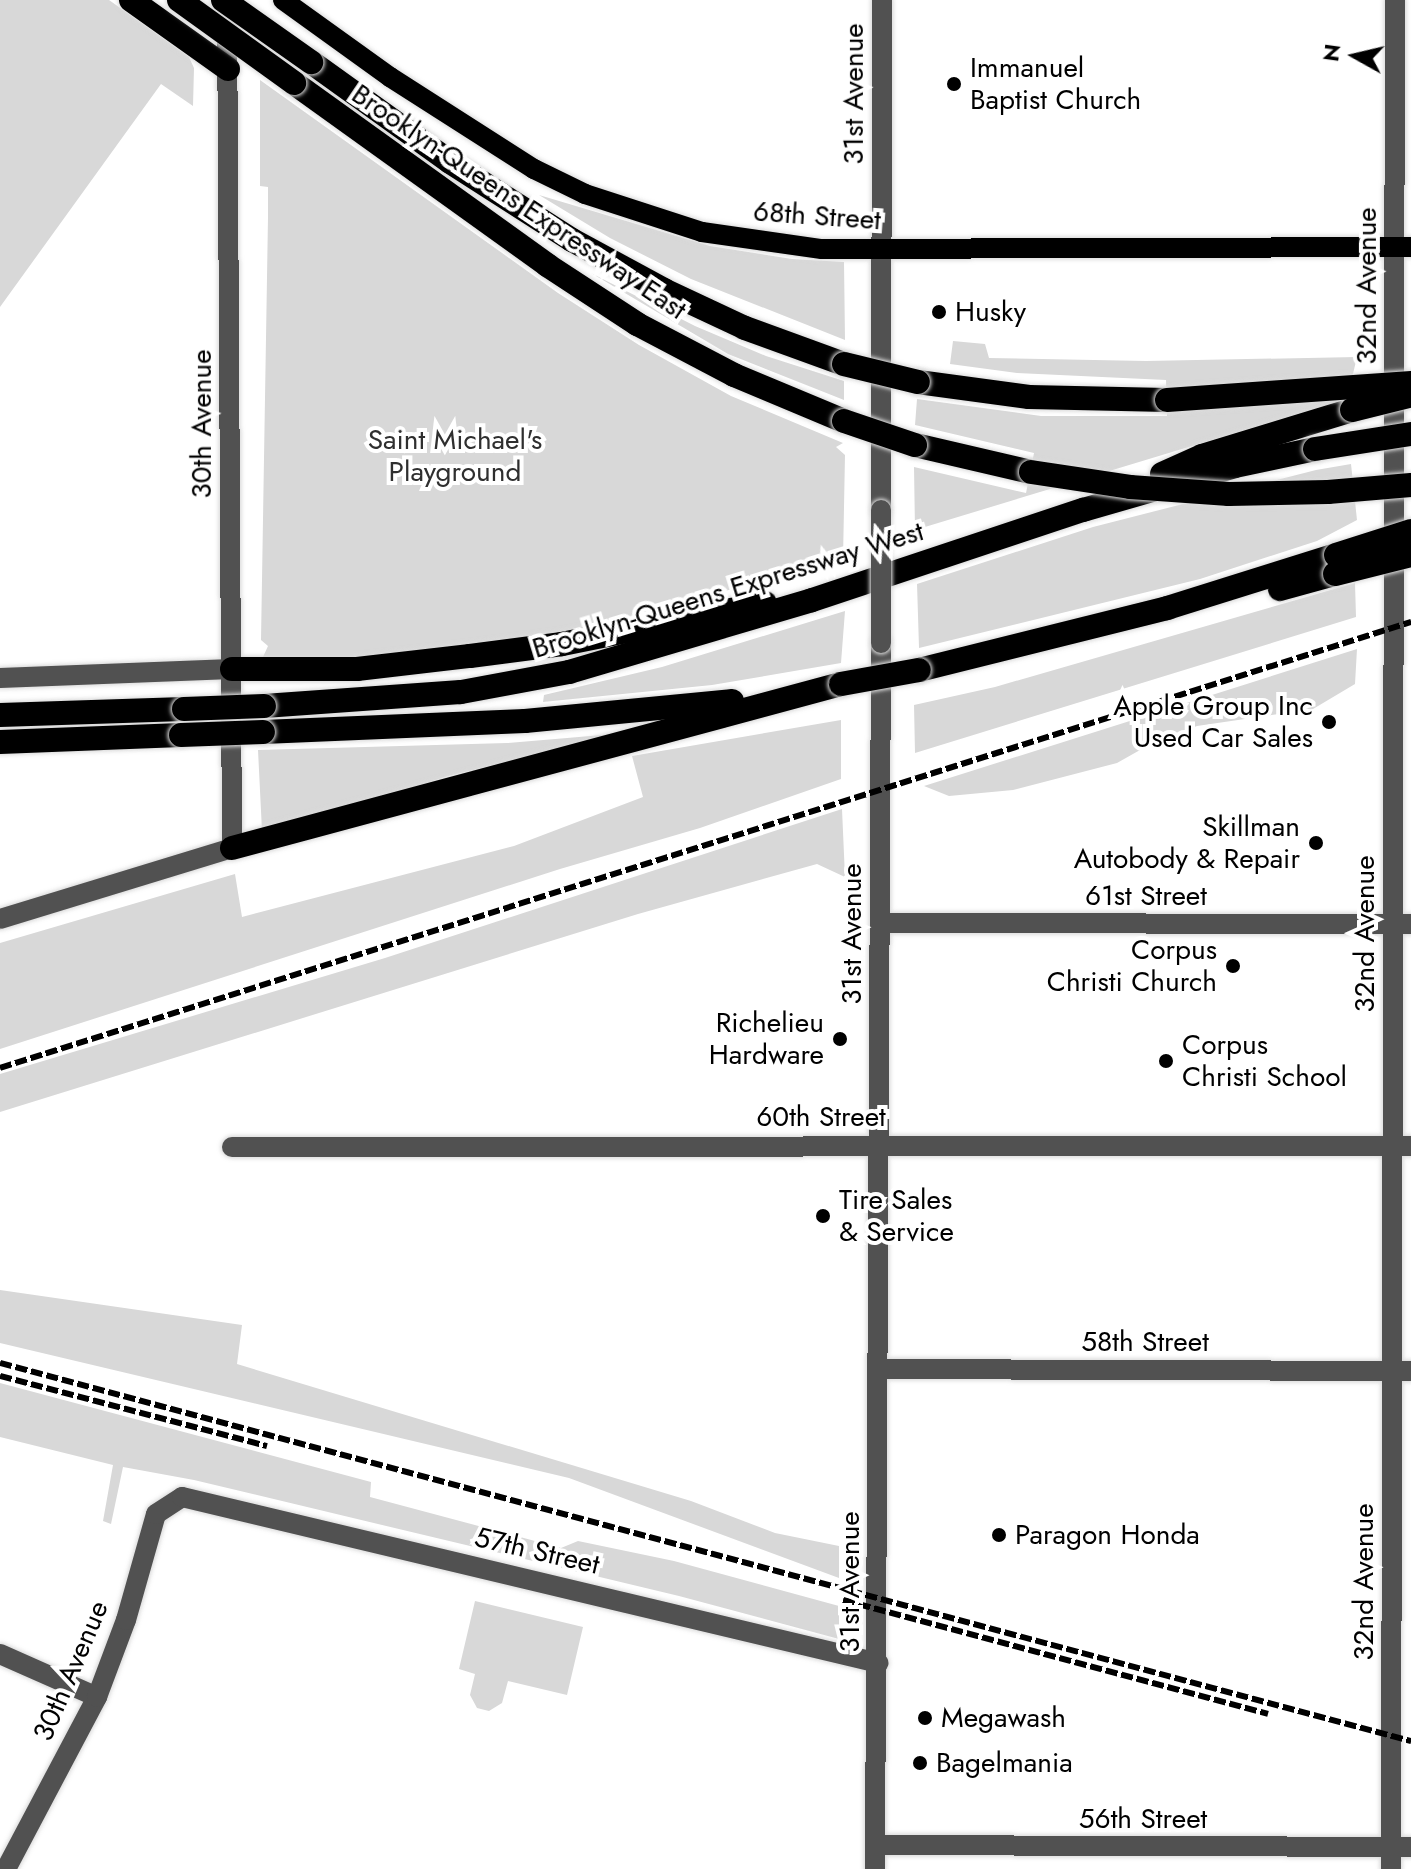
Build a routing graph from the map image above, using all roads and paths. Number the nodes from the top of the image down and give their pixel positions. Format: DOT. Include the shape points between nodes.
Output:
graph roads {
  1 [pos="131,0"];
  2 [pos="179,0"];
  3 [pos="225,0"];
  4 [pos="283,0"];
  5 [pos="882,0"];
  6 [pos="1395,0"];
  7 [pos="228,69"];
  8 [pos="1403,246"];
  9 [pos="881,249"];
  10 [pos="1411,383"];
  11 [pos="1411,396"];
  12 [pos="1411,434"];
  13 [pos="1411,485"];
  14 [pos="1083,510"];
  15 [pos="1411,531"];
  16 [pos="1411,555"];
  17 [pos="1336,565"];
  18 [pos="831,594"];
  19 [pos="232,669"];
  20 [pos="0,678"];
  21 [pos="841,684"];
  22 [pos="1402,699"];
  23 [pos="0,715"];
  24 [pos="0,742"];
  25 [pos="232,848"];
  26 [pos="0,919"];
  27 [pos="880,923"];
  28 [pos="1402,924"];
  29 [pos="879,1145"];
  30 [pos="1402,1146"];
  31 [pos="232,1147"];
  32 [pos="879,1369"];
  33 [pos="1402,1371"];
  34 [pos="182,1497"];
  35 [pos="1402,1609"];
  36 [pos="0,1654"];
  37 [pos="878,1663"];
  38 [pos="97,1697"];
  39 [pos="875,1845"];
  40 [pos="1401,1847"];
  41 [pos="6,1869"];
  42 [pos="875,1869"];
  43 [pos="1391,1869"];
  1 -- 7 [label="highway"];
  2 -- 13 [label="highway, Brooklyn-Queens Expressway East, bridge" via="637,324 734,375 844,421 915,445 1031,472 1130,487 1229,494"];
  3 -- 7 [label="street, 30th Avenue"];
  3 -- 10 [label="highway, Brooklyn-Queens Expressway East, bridge" via="450,162 572,240 745,328 844,364 918,382 1029,397 1167,400"];
  4 -- 9 [label="main road, 68th Street" via="390,77 534,169 585,194 702,232 822,249"];
  5 -- 9 [label="street, 31st Avenue"];
  6 -- 8 [label="street, 32nd Avenue"];
  7 -- 19 [label="street, 30th Avenue"];
  8 -- 9 [label="main road, 68th Street"];
  8 -- 22 [label="street, 32nd Avenue"];
  9 -- 27 [label="street, 31st Avenue, bridge"];
  11 -- 14 [label="highway, bridge" via="1202,456"];
  12 -- 14 [label="highway, Brooklyn-Queens Expressway West, bridge" via="1246,463"];
  14 -- 18 [label="highway, Brooklyn-Queens Expressway West"];
  15 -- 17 [label="highway, bridge"];
  16 -- 17 [label="highway, bridge"];
  17 -- 21 [label="highway, bridge" via="919,670"];
  18 -- 19 [label="highway" via="470,656 357,669"];
  18 -- 23 [label="highway, Brooklyn-Queens Expressway West, bridge" via="534,680 414,696 264,706"];
  19 -- 20 [label="street"];
  19 -- 25 [label="street, 30th Avenue"];
  21 -- 24 [label="highway, bridge" via="597,716"];
  21 -- 25 [label="highway"];
  22 -- 28 [label="street, 32nd Avenue"];
  25 -- 26 [label="street"];
  27 -- 28 [label="street, 61st Street"];
  27 -- 29 [label="street, 31st Avenue"];
  28 -- 30 [label="street, 32nd Avenue"];
  29 -- 30 [label="street, 60th Street"];
  29 -- 31 [label="street, 60th Street"];
  29 -- 32 [label="street, 31st Avenue"];
  30 -- 33 [label="street, 32nd Avenue"];
  32 -- 33 [label="street, 58th Street"];
  32 -- 37 [label="street, 31st Avenue"];
  33 -- 35 [label="street, 32nd Avenue"];
  34 -- 37 [label="street, 57th Street"];
  34 -- 38 [label="street, 30th Avenue" via="156,1514"];
  35 -- 40 [label="street, 32nd Avenue"];
  36 -- 38 [label="street"];
  37 -- 39 [label="street, 31st Avenue"];
  38 -- 41 [label="street, 30th Avenue"];
  39 -- 40 [label="street, 56th Street"];
  39 -- 42 [label="street, 31st Avenue"];
  40 -- 43 [label="street, 32nd Avenue"];
}
